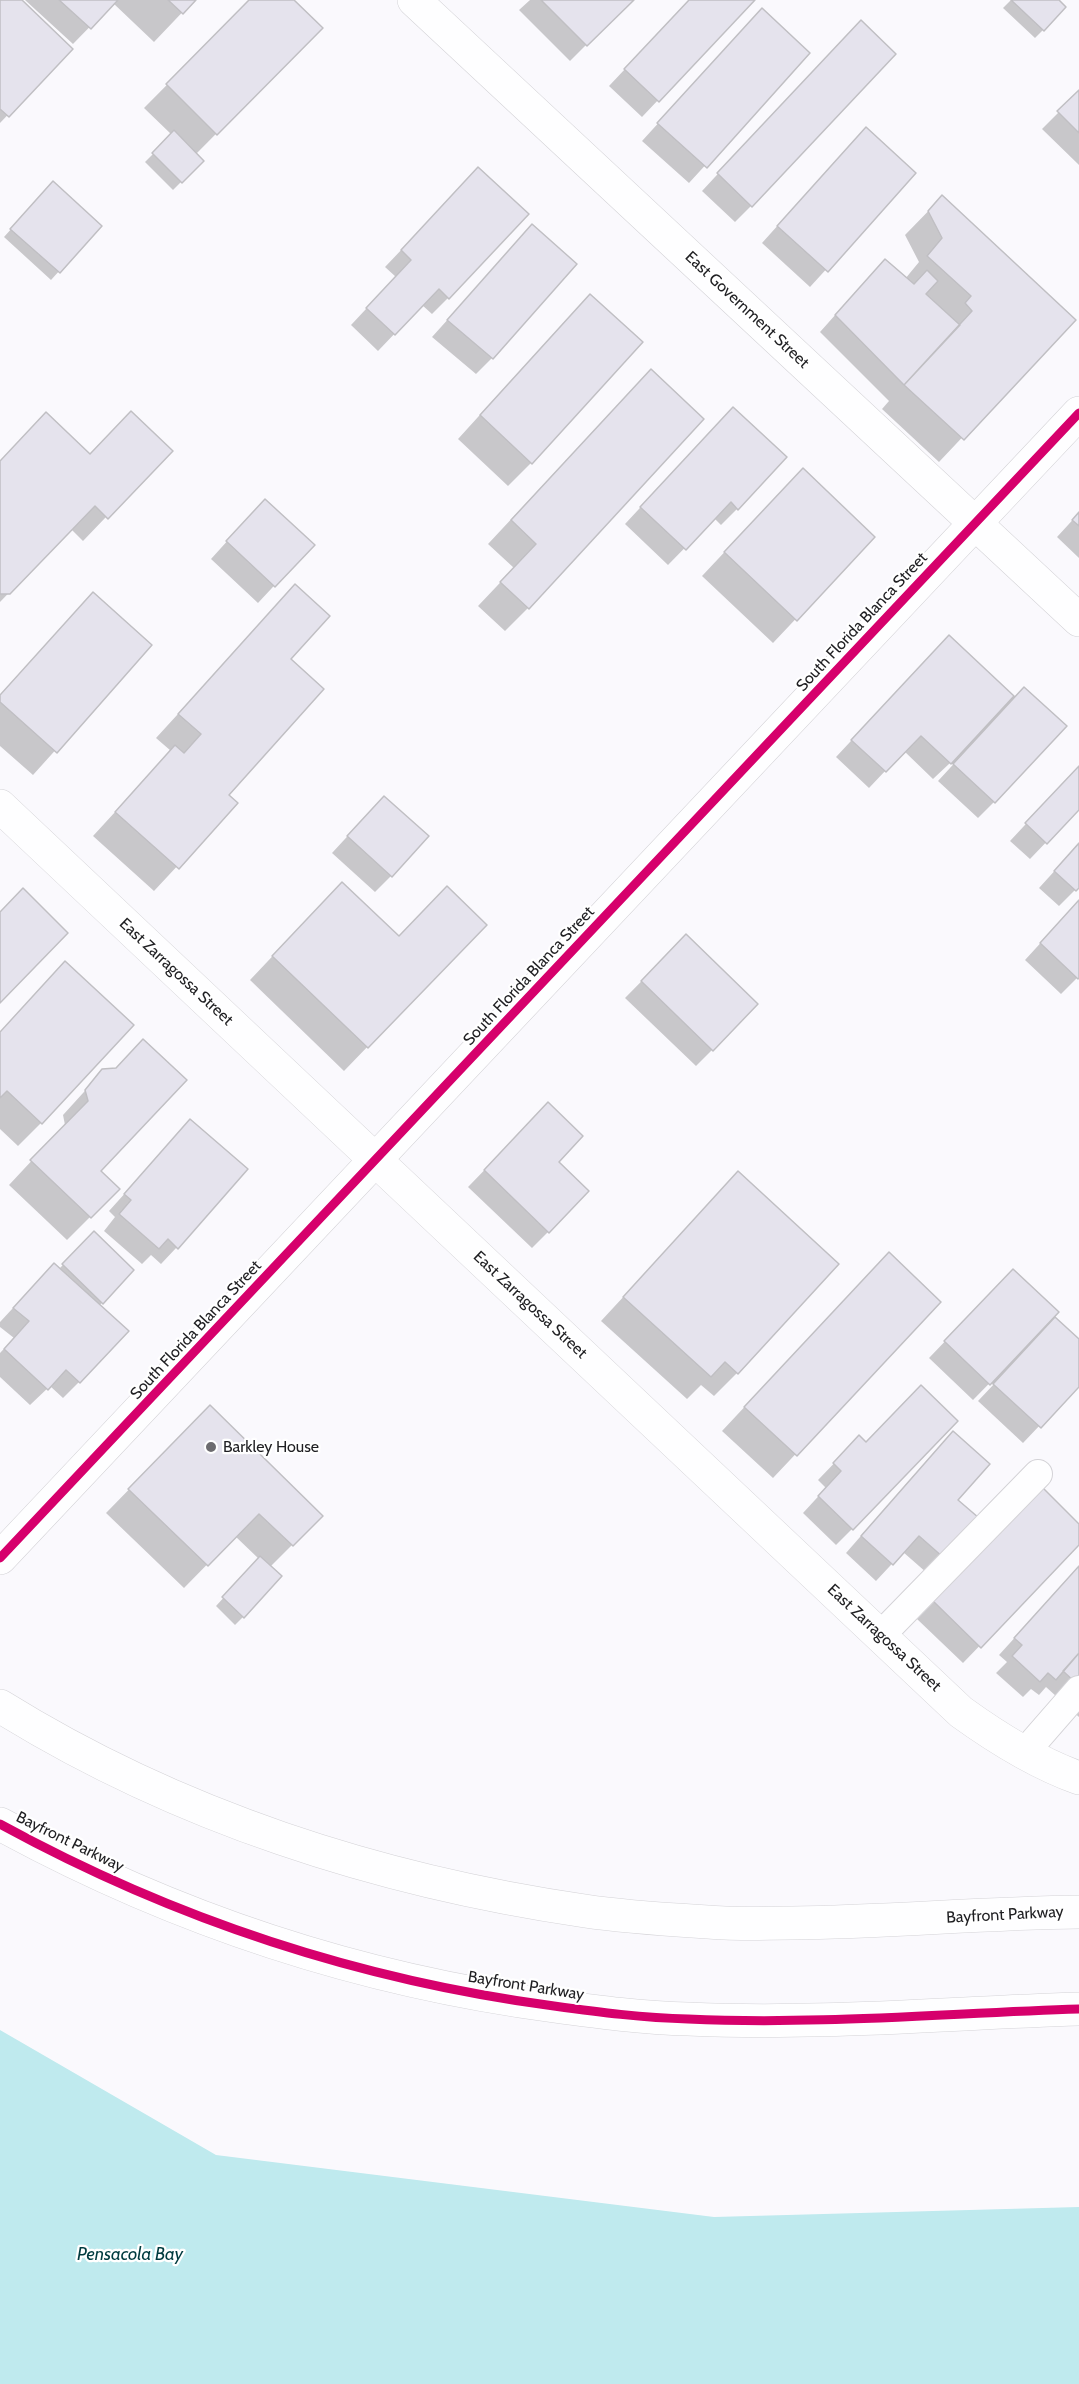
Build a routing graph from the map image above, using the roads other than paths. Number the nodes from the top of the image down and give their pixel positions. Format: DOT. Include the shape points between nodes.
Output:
graph roads {
  1 [pos="414,0"];
  2 [pos="1079,413"];
  3 [pos="976,523"];
  4 [pos="1079,620"];
  5 [pos="0,806"];
  6 [pos="376,1161"];
  7 [pos="1038,1474"];
  8 [pos="0,1558"];
  9 [pos="881,1635"];
  10 [pos="1079,1690"];
  11 [pos="0,1706"];
  12 [pos="1025,1752"];
  13 [pos="1079,1778"];
  14 [pos="0,1824"];
  15 [pos="1079,1912"];
  16 [pos="1079,2009"];
  1 -- 3 [label="street, East Government Street"];
  2 -- 3 [label="street, South Florida Blanca Street"];
  3 -- 4 [label="street, East Government Street"];
  3 -- 6 [label="street, South Florida Blanca Street"];
  5 -- 6 [label="street, East Zarragossa Street"];
  6 -- 8 [label="street, South Florida Blanca Street"];
  6 -- 9 [label="street, East Zarragossa Street"];
  7 -- 9 [label="lane"];
  9 -- 12 [label="street, East Zarragossa Street" via="962,1712"];
  10 -- 12 [label="lane"];
  11 -- 15 [label="street, Bayfront Parkway" via="51,1737 159,1791 291,1843 427,1882 586,1911 727,1923 868,1922"];
  12 -- 13 [label="street, East Zarragossa Street"];
  14 -- 16 [label="street, Bayfront Parkway" via="161,1902 247,1934 421,1984 510,2000 687,2019 779,2020"];
}
